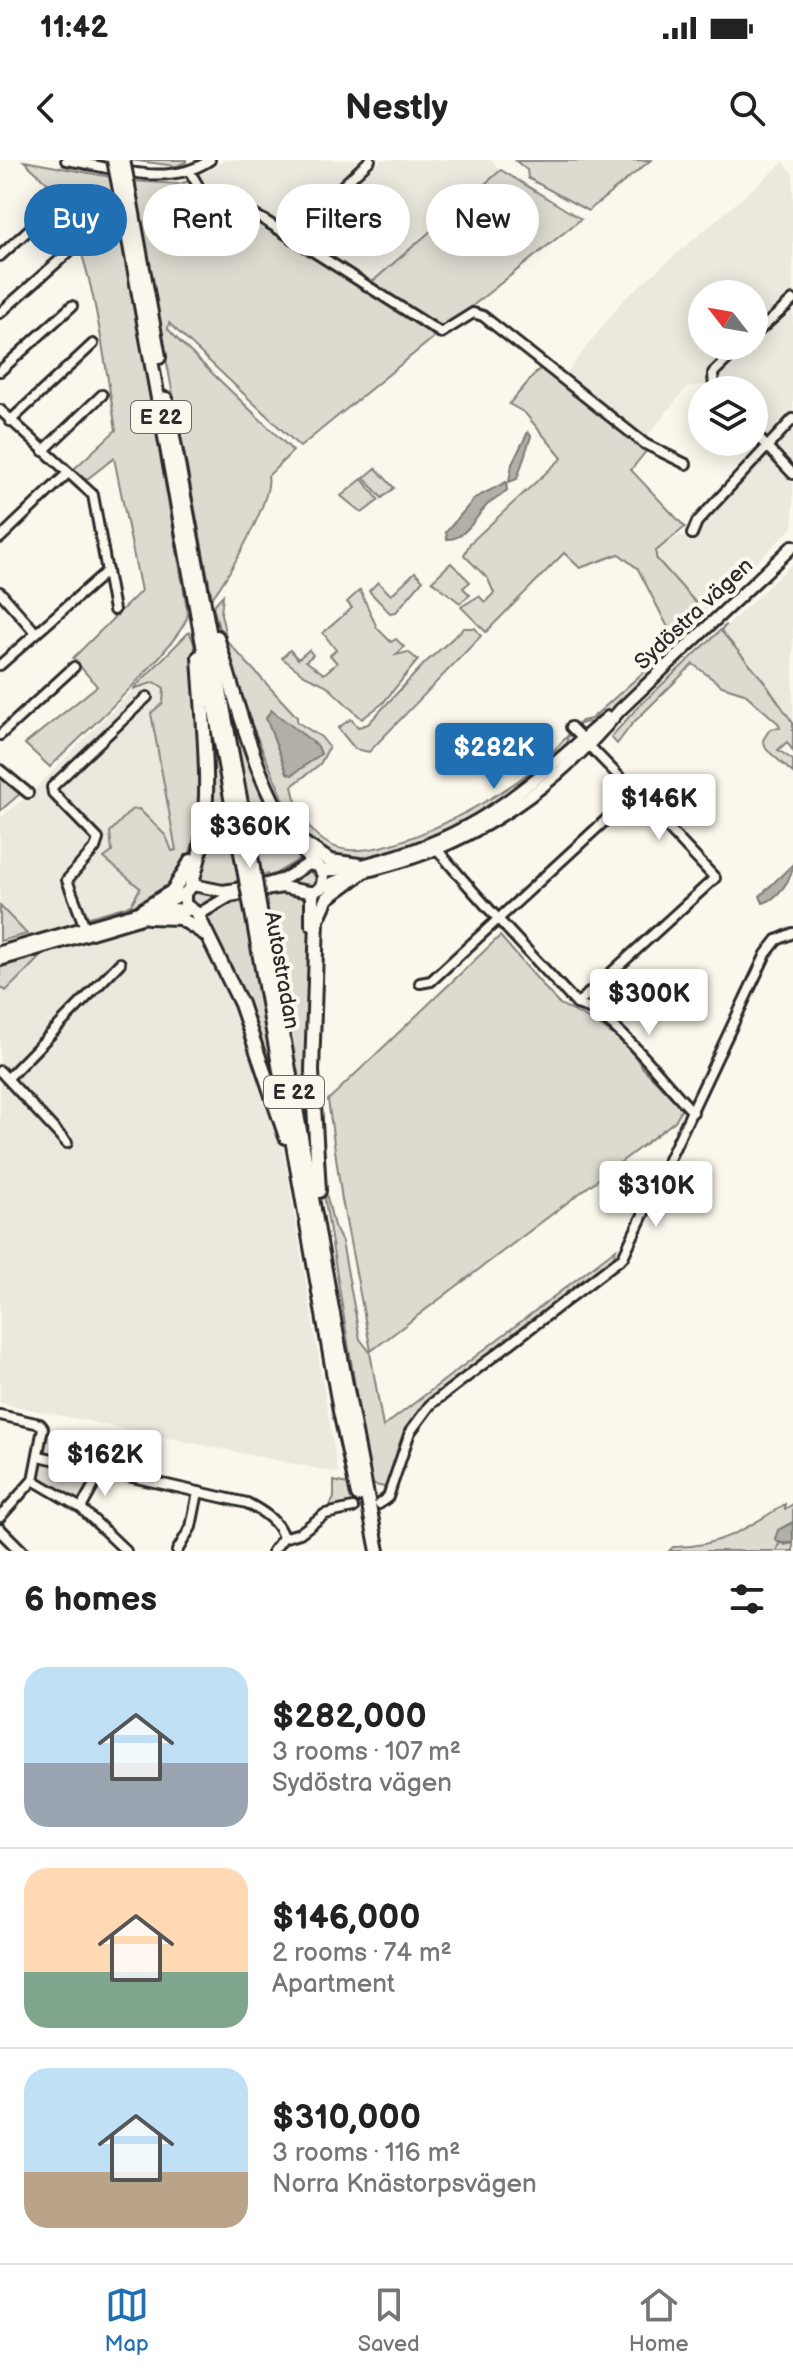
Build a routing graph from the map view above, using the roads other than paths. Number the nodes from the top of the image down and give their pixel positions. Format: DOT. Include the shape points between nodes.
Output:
graph roads {
  1 [pos="66,160"];
  2 [pos="114,160"];
  3 [pos="123,160"];
  4 [pos="210,160"];
  5 [pos="370,160"];
  6 [pos="190,172"];
  7 [pos="123,184"];
  8 [pos="123,184"];
  9 [pos="345,184"];
  10 [pos="127,205"];
  11 [pos="127,208"];
  12 [pos="24,234"];
  13 [pos="0,256"];
  14 [pos="64,256"];
  15 [pos="793,300"];
  16 [pos="72,306"];
  17 [pos="0,313"];
  18 [pos="768,322"];
  19 [pos="93,344"];
  20 [pos="726,360"];
  21 [pos="0,371"];
  22 [pos="713,376"];
  23 [pos="102,395"];
  24 [pos="4,416"];
  25 [pos="793,419"];
  26 [pos="768,446"];
  27 [pos="768,448"];
  28 [pos="43,451"];
  29 [pos="759,456"];
  30 [pos="686,464"];
  31 [pos="68,473"];
  32 [pos="793,474"];
  33 [pos="692,534"];
  34 [pos="0,538"];
  35 [pos="793,546"];
  36 [pos="107,571"];
  37 [pos="200,578"];
  38 [pos="0,592"];
  39 [pos="196,606"];
  40 [pos="114,610"];
  41 [pos="35,632"];
  42 [pos="0,665"];
  43 [pos="74,667"];
  44 [pos="147,697"];
  45 [pos="571,727"];
  46 [pos="0,735"];
  47 [pos="586,742"];
  48 [pos="0,770"];
  49 [pos="28,793"];
  50 [pos="635,793"];
  51 [pos="202,828"];
  52 [pos="292,833"];
  53 [pos="437,849"];
  54 [pos="317,867"];
  55 [pos="249,869"];
  56 [pos="360,870"];
  57 [pos="188,890"];
  58 [pos="316,891"];
  59 [pos="256,911"];
  60 [pos="193,912"];
  61 [pos="145,914"];
  62 [pos="499,919"];
  63 [pos="87,931"];
  64 [pos="793,933"];
  65 [pos="315,943"];
  66 [pos="215,945"];
  67 [pos="0,952"];
  68 [pos="0,960"];
  69 [pos="120,963"];
  70 [pos="420,983"];
  71 [pos="577,1004"];
  72 [pos="4,1074"];
  73 [pos="693,1112"];
  74 [pos="67,1143"];
  75 [pos="302,1187"];
  76 [pos="327,1273"];
  77 [pos="0,1415"];
  78 [pos="39,1456"];
  79 [pos="101,1472"];
  80 [pos="33,1480"];
  81 [pos="198,1492"];
  82 [pos="379,1504"];
  83 [pos="81,1508"];
  84 [pos="353,1508"];
  85 [pos="0,1517"];
  86 [pos="0,1530"];
  87 [pos="283,1538"];
  88 [pos="21,1551"];
  89 [pos="126,1551"];
  90 [pos="177,1551"];
  91 [pos="273,1551"];
  92 [pos="370,1551"];
  93 [pos="378,1551"];
  1 -- 6 [label="street" via="153,175"];
  2 -- 7 [label="highway, Autostradan / E 22, bridge"];
  3 -- 8 [label="highway, Autostradan / E 22, bridge"];
  4 -- 6 [label="street"];
  5 -- 9 [label="street"];
  6 -- 30 [label="street" via="200,189 264,220 441,333 473,313 483,316 645,444"];
  10 -- 37 [label="highway, Autostradan / E 22"];
  11 -- 39 [label="highway, Autostradan / E 22"];
  12 -- 13 [label="street"];
  14 -- 17 [label="street"];
  15 -- 18 [label="street"];
  16 -- 21 [label="street"];
  19 -- 24 [label="street"];
  20 -- 22 [label="street"];
  23 -- 28 [label="street"];
  24 -- 28 [label="street"];
  25 -- 26 [label="street"];
  27 -- 32 [label="street"];
  28 -- 31 [label="street"];
  29 -- 33 [label="street"];
  31 -- 34 [label="street"];
  31 -- 36 [label="street" via="93,495"];
  35 -- 47 [label="main road, Sydöstra vägen"];
  36 -- 40 [label="street"];
  36 -- 41 [label="street"];
  37 -- 52 [label="highway" via="244,724"];
  37 -- 55 [label="highway, Autostradan / E 22"];
  38 -- 41 [label="street"];
  39 -- 51 [label="highway" via="206,771"];
  39 -- 55 [label="highway, Autostradan / E 22"];
  41 -- 42 [label="street"];
  43 -- 46 [label="street"];
  44 -- 63 [label="street" via="52,787 98,839 67,880"];
  45 -- 47 [label="street"];
  47 -- 50 [label="street"];
  47 -- 53 [label="main road, Sydöstra vägen" via="511,809"];
  47 -- 56 [label="main road, Sydöstra vägen" via="476,822"];
  48 -- 49 [label="street"];
  50 -- 62 [label="street"];
  50 -- 71 [label="street" via="715,878"];
  51 -- 57 [label="highway"];
  51 -- 61 [label="highway" via="181,882"];
  52 -- 54 [label="highway"];
  52 -- 56 [label="highway" via="330,861"];
  53 -- 56 [label="main road, Sydöstra vägen"];
  53 -- 62 [label="street"];
  54 -- 56 [label="main road, Sydöstra vägen"];
  54 -- 57 [label="main road, Sydöstra vägen" via="263,885 223,891 199,884"];
  54 -- 58 [label="main road" via="323,880"];
  55 -- 59 [label="highway, Autostradan / E 22, bridge"];
  56 -- 58 [label="main road, Sydöstra vägen"];
  56 -- 65 [label="highway" via="324,903"];
  57 -- 60 [label="main road"];
  57 -- 61 [label="main road"];
  58 -- 60 [label="main road" via="278,887 226,897"];
  58 -- 65 [label="highway" via="310,906"];
  59 -- 75 [label="highway, Autostradan / E 22"];
  59 -- 76 [label="highway, Autostradan / E 22"];
  60 -- 61 [label="main road"];
  60 -- 66 [label="highway"];
  61 -- 63 [label="main road"];
  61 -- 66 [label="highway" via="187,920"];
  62 -- 70 [label="street" via="431,981"];
  62 -- 71 [label="street"];
  63 -- 67 [label="main road"];
  63 -- 68 [label="main road"];
  64 -- 73 [label="street" via="777,940 766,954"];
  65 -- 76 [label="highway" via="312,1100"];
  66 -- 75 [label="highway" via="258,1046"];
  69 -- 72 [label="street"];
  71 -- 73 [label="street" via="635,1045 657,1077"];
  72 -- 74 [label="street"];
  73 -- 82 [label="street" via="623,1257 430,1405 410,1432 388,1497"];
  75 -- 92 [label="highway, Autostradan / E 22"];
  76 -- 93 [label="highway, Autostradan / E 22"];
  77 -- 78 [label="street" via="43,1428"];
  78 -- 79 [label="street"];
  78 -- 80 [label="street"];
  79 -- 81 [label="street"];
  79 -- 83 [label="street"];
  80 -- 83 [label="street"];
  80 -- 85 [label="street"];
  81 -- 87 [label="street" via="259,1509"];
  81 -- 90 [label="street" via="191,1527"];
  83 -- 89 [label="street"];
  84 -- 87 [label="street" via="325,1514 288,1540"];
  86 -- 88 [label="main road"];
  87 -- 91 [label="street"];
}
